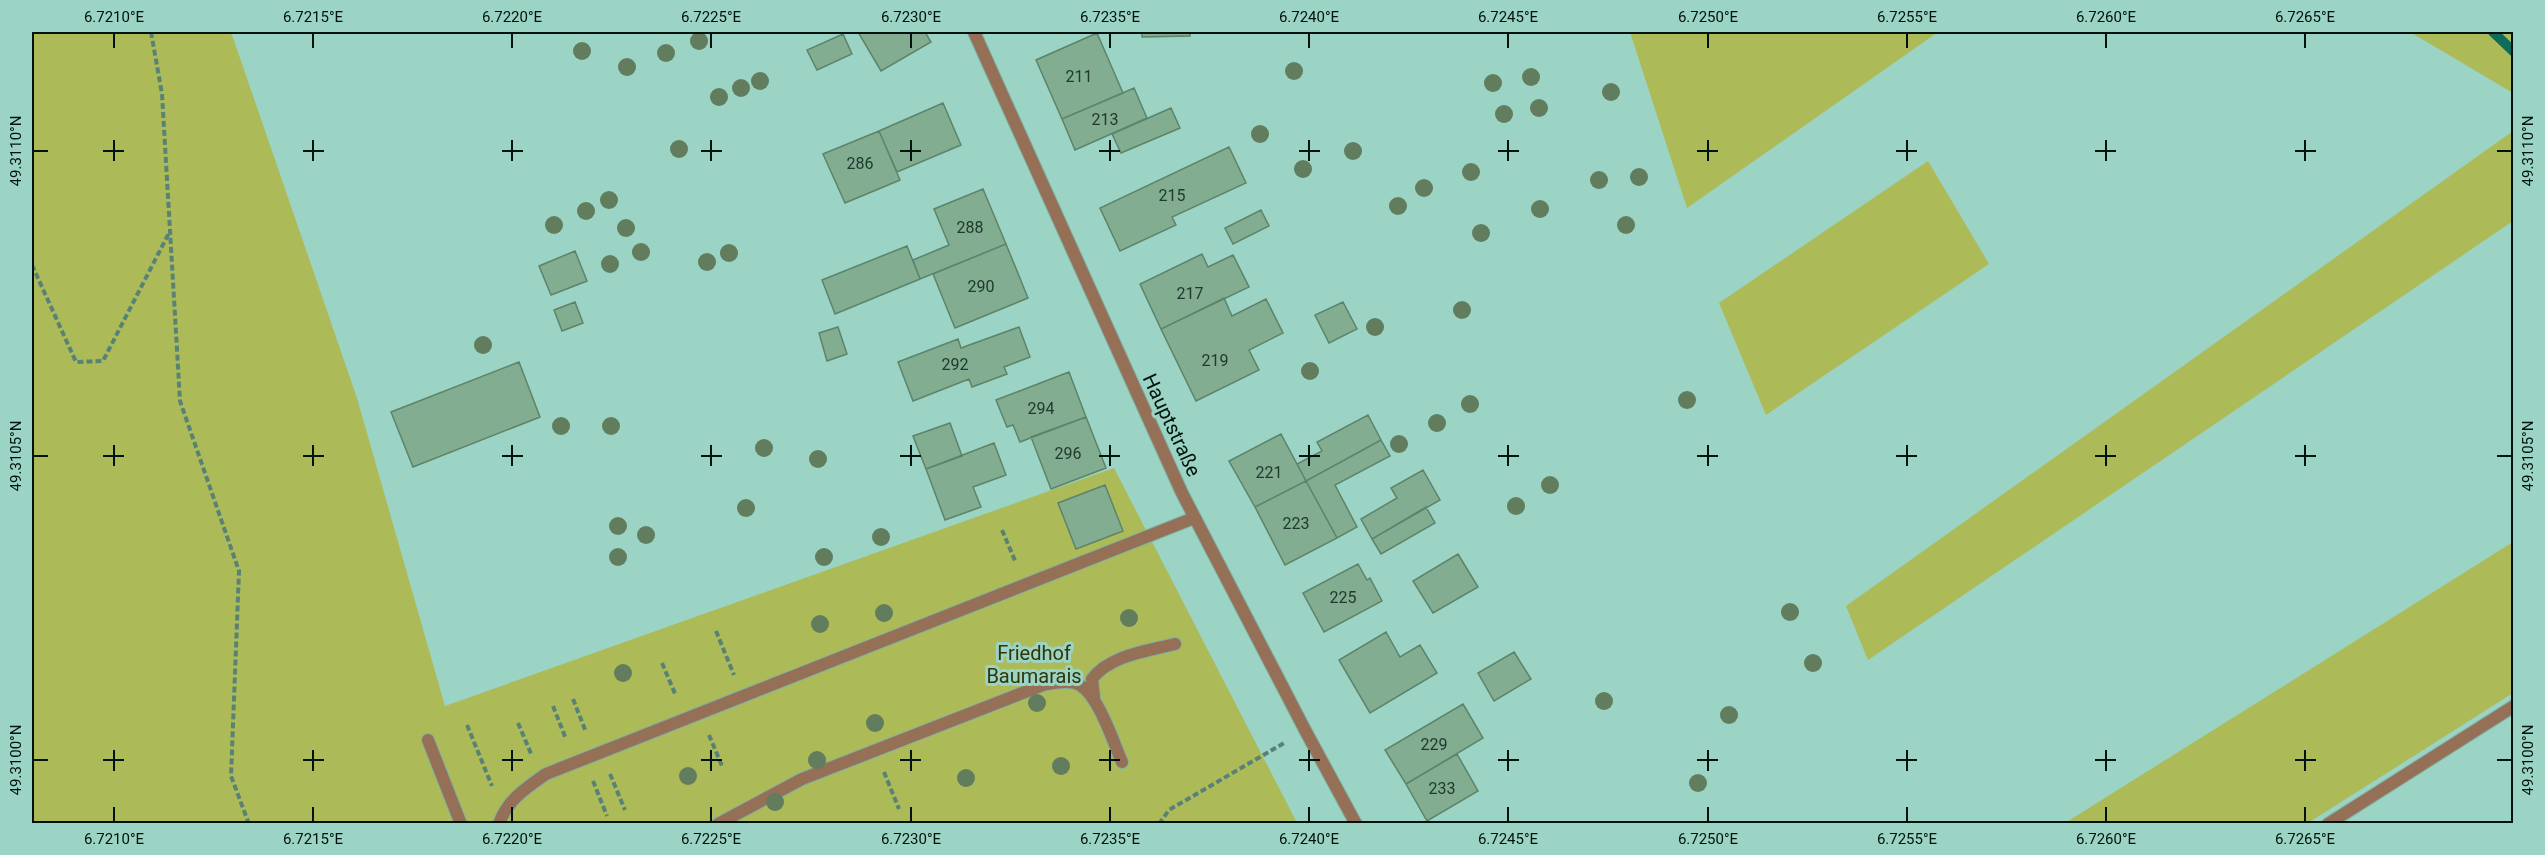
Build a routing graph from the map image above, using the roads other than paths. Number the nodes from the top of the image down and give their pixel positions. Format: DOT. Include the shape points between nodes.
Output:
graph roads {
  1 [pos="974,32"];
  2 [pos="1194,518"];
  3 [pos="1175,644"];
  4 [pos="1095,701"];
  5 [pos="2514,706"];
  6 [pos="428,740"];
  7 [pos="1122,762"];
  8 [pos="501,818"];
  9 [pos="461,824"];
  10 [pos="718,824"];
  11 [pos="1356,824"];
  12 [pos="2328,824"];
  1 -- 2 [label="street, Hauptstraße"];
  2 -- 8 [label="street" via="589,756 541,778 517,795"];
  2 -- 11 [label="street, Hauptstraße"];
  3 -- 4 [label="street" via="1117,660 1099,670 1092,679"];
  4 -- 7 [label="street"];
  4 -- 10 [label="street" via="1078,684 1064,681 1043,685 802,779"];
  5 -- 12 [label="street"];
  6 -- 9 [label="street"];
}
